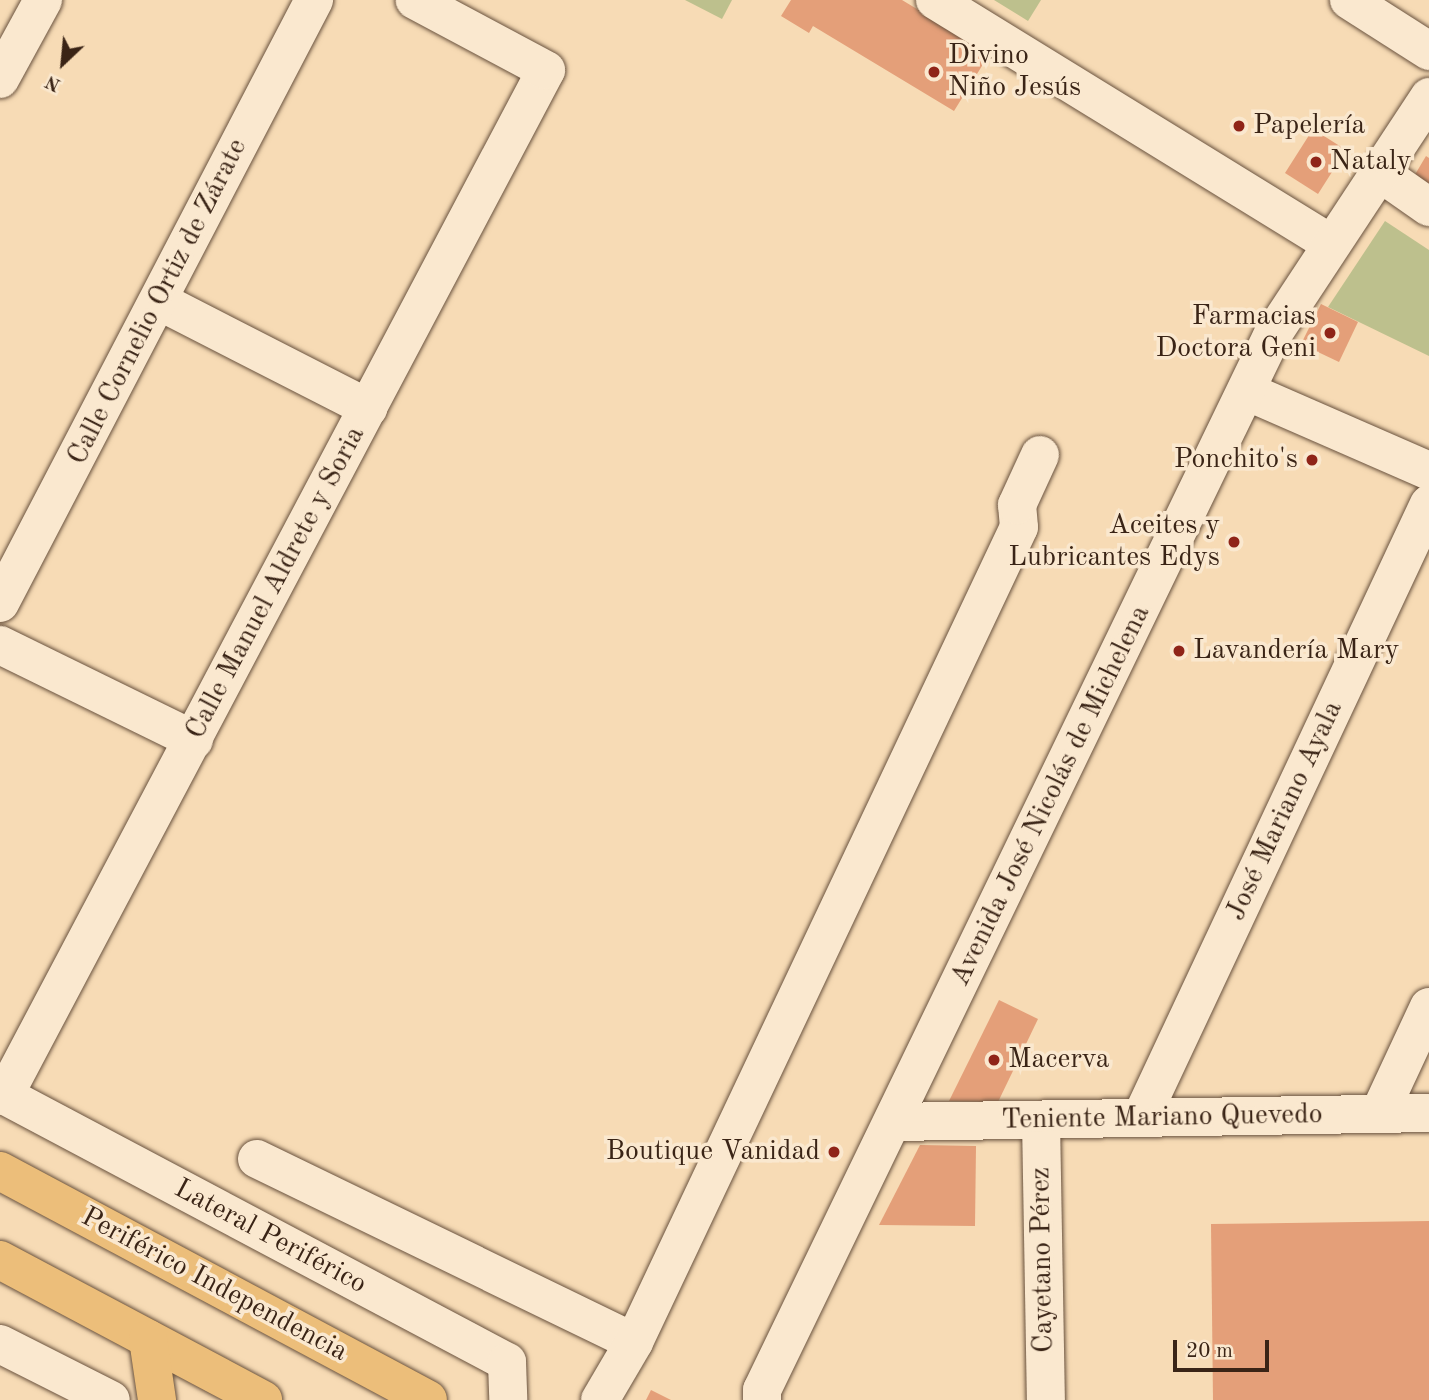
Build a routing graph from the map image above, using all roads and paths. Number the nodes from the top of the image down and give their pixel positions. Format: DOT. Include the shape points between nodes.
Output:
graph roads {
  1 [pos="43,0"];
  2 [pos="314,0"];
  3 [pos="415,0"];
  4 [pos="935,0"];
  5 [pos="1349,0"];
  6 [pos="1429,51"];
  7 [pos="0,79"];
  8 [pos="1429,97"];
  9 [pos="1379,172"];
  10 [pos="1429,207"];
  11 [pos="1329,243"];
  12 [pos="160,302"];
  13 [pos="1246,390"];
  14 [pos="368,408"];
  15 [pos="1040,455"];
  16 [pos="1429,471"];
  17 [pos="1429,504"];
  18 [pos="0,603"];
  19 [pos="0,645"];
  20 [pos="194,740"];
  21 [pos="1429,1007"];
  22 [pos="2,1094"];
  23 [pos="1429,1113"];
  24 [pos="1379,1114"];
  25 [pos="1141,1118"];
  26 [pos="1041,1120"];
  27 [pos="894,1122"];
  28 [pos="257,1159"];
  29 [pos="0,1171"];
  30 [pos="0,1259"];
  31 [pos="148,1339"];
  32 [pos="634,1342"];
  33 [pos="0,1344"];
  34 [pos="111,1400"];
  35 [pos="157,1400"];
  36 [pos="263,1400"];
  37 [pos="428,1400"];
  38 [pos="508,1400"];
  39 [pos="600,1400"];
  40 [pos="762,1400"];
  41 [pos="1046,1400"];
  1 -- 7 [label="street"];
  2 -- 12 [label="street, Calle Cornelio Ortiz de Zárate"];
  3 -- 14 [label="street, Calle Manuel Aldrete y Soria" via="546,70"];
  4 -- 11 [label="street"];
  5 -- 6 [label="street"];
  8 -- 9 [label="street, Avenida José Nicolás de Michelena"];
  9 -- 10 [label="street"];
  9 -- 11 [label="street, Avenida José Nicolás de Michelena"];
  11 -- 13 [label="street, Avenida José Nicolás de Michelena" via="1273,334"];
  12 -- 14 [label="street"];
  12 -- 18 [label="street, Calle Cornelio Ortiz de Zárate"];
  13 -- 16 [label="street"];
  13 -- 27 [label="street, Avenida José Nicolás de Michelena"];
  14 -- 20 [label="street, Calle Manuel Aldrete y Soria"];
  15 -- 32 [label="street" via="1017,505 1019,527"];
  17 -- 25 [label="street, José Mariano Ayala"];
  19 -- 20 [label="street"];
  20 -- 22 [label="street, Calle Manuel Aldrete y Soria"];
  21 -- 24 [label="street"];
  22 -- 38 [label="street, Lateral Periférico" via="507,1362"];
  23 -- 24 [label="street, Teniente Mariano Quevedo"];
  24 -- 25 [label="street, Teniente Mariano Quevedo"];
  25 -- 26 [label="street, Teniente Mariano Quevedo"];
  26 -- 27 [label="street, Teniente Mariano Quevedo"];
  26 -- 41 [label="street, Cayetano Pérez"];
  27 -- 40 [label="street, Avenida José Nicolás de Michelena" via="762,1390"];
  28 -- 32 [label="street"];
  29 -- 37 [label="highway, Periférico Independencia"];
  30 -- 31 [label="highway"];
  31 -- 35 [label="highway"];
  31 -- 36 [label="highway"];
  32 -- 39 [label="street"];
  33 -- 34 [label="street"];
}
